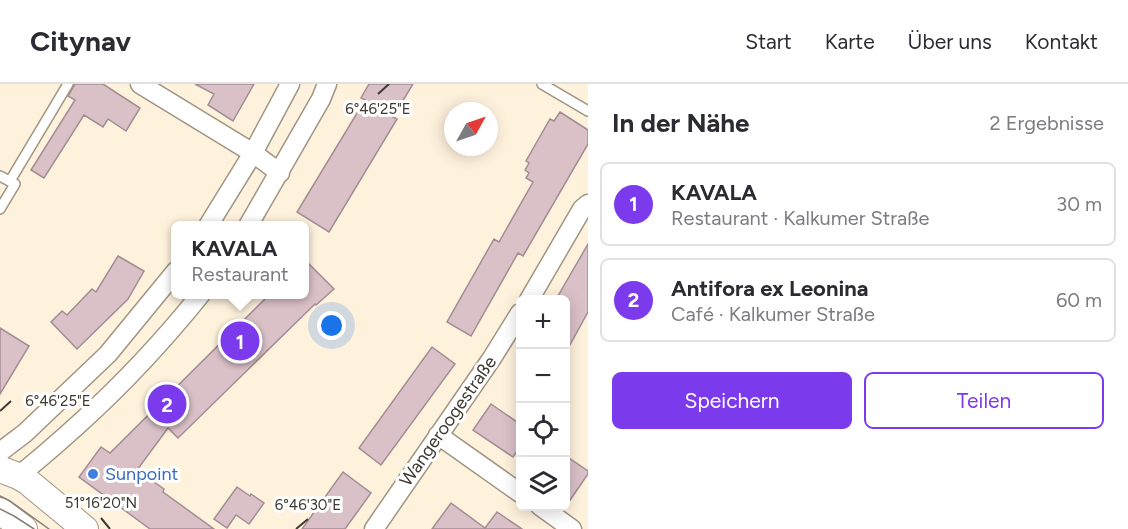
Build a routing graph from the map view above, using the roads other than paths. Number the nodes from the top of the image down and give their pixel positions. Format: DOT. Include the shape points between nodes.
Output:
graph roads {
  1 [pos="68,84"];
  2 [pos="140,84"];
  3 [pos="290,84"];
  4 [pos="327,84"];
  5 [pos="542,84"];
  6 [pos="588,111"];
  7 [pos="254,153"];
  8 [pos="280,173"];
  9 [pos="0,176"];
  10 [pos="10,182"];
  11 [pos="588,204"];
  12 [pos="0,209"];
  13 [pos="211,221"];
  14 [pos="250,221"];
  15 [pos="171,277"];
  16 [pos="532,295"];
  17 [pos="197,299"];
  18 [pos="516,319"];
  19 [pos="438,435"];
  20 [pos="0,452"];
  21 [pos="6,478"];
  22 [pos="516,490"];
  23 [pos="0,511"];
  24 [pos="546,511"];
  25 [pos="24,529"];
  26 [pos="85,529"];
  27 [pos="374,529"];
  28 [pos="572,529"];
  1 -- 10 [label="lane"];
  2 -- 7 [label="street"];
  3 -- 7 [label="street"];
  4 -- 8 [label="street"];
  5 -- 6 [label="lane"];
  7 -- 8 [label="street"];
  7 -- 13 [label="street"];
  8 -- 14 [label="street"];
  9 -- 10 [label="lane"];
  10 -- 12 [label="lane" via="15,184"];
  11 -- 16 [label="street"];
  15 -- 20 [label="street" via="108,354"];
  17 -- 21 [label="street" via="105,400 41,459"];
  18 -- 19 [label="street, Wangeroogestraße"];
  19 -- 22 [label="street"];
  19 -- 27 [label="street, Wangeroogestraße"];
  21 -- 26 [label="main road" via="46,496"];
  23 -- 25 [label="main road"];
  24 -- 28 [label="street"];
}
